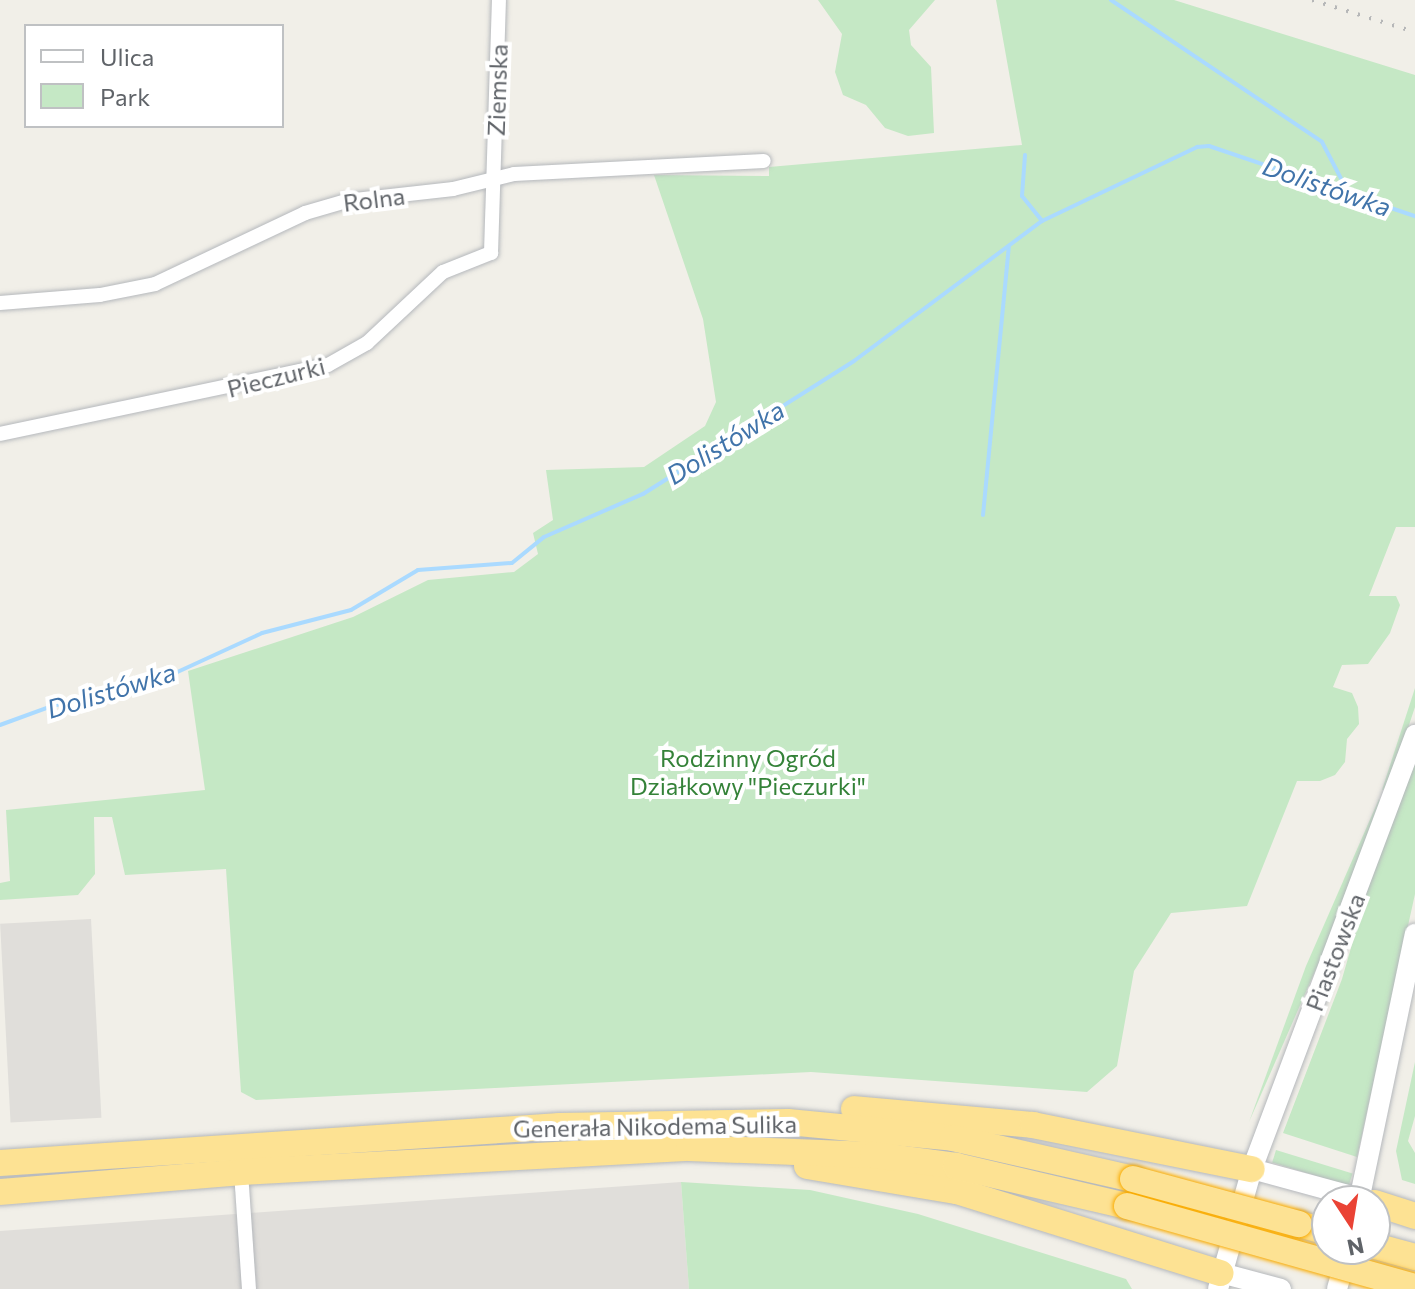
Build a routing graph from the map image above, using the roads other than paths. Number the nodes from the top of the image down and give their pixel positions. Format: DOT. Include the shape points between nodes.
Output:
graph roads {
  1 [pos="499,0"];
  2 [pos="764,161"];
  3 [pos="492,179"];
  4 [pos="0,303"];
  5 [pos="0,434"];
  6 [pos="1415,735"];
  7 [pos="1415,934"];
  8 [pos="560,1126"];
  9 [pos="620,1151"];
  10 [pos="0,1163"];
  11 [pos="1252,1169"];
  12 [pos="241,1172"];
  13 [pos="1368,1185"];
  14 [pos="1311,1186"];
  15 [pos="0,1192"];
  16 [pos="1391,1209"];
  17 [pos="1415,1216"];
  18 [pos="1311,1227"];
  19 [pos="1391,1250"];
  20 [pos="1415,1257"];
  21 [pos="1344,1265"];
  22 [pos="1219,1281"];
  23 [pos="1415,1287"];
  24 [pos="249,1289"];
  25 [pos="1281,1289"];
  26 [pos="1337,1289"];
  1 -- 3 [label="street, Ziemska"];
  2 -- 3 [label="street, Rolna"];
  3 -- 4 [label="street, Rolna" via="328,205 155,284 100,295"];
  3 -- 5 [label="street, Pieczurki" via="491,253 443,272 367,343 341,360 307,373"];
  6 -- 11 [label="main road, Piastowska"];
  7 -- 13 [label="main road"];
  8 -- 10 [label="highway, Generała Nikodema Sulika"];
  8 -- 11 [label="highway" via="652,1110 800,1105 1033,1125"];
  8 -- 18 [label="highway, Generała Nikodema Sulika, bridge" via="732,1121 869,1127 1021,1151"];
  9 -- 12 [label="highway, Generała Nikodema Sulika"];
  9 -- 22 [label="highway" via="768,1161 957,1191"];
  9 -- 23 [label="highway, Generała Nikodema Sulika, bridge" via="689,1148 873,1155 1035,1181"];
  11 -- 14 [label="main road"];
  11 -- 22 [label="main road, Piastowska"];
  12 -- 15 [label="highway, Generała Nikodema Sulika"];
  12 -- 24 [label="street"];
  16 -- 17 [label="highway"];
  19 -- 20 [label="highway"];
  21 -- 26 [label="main road"];
  22 -- 25 [label="main road"];
}
